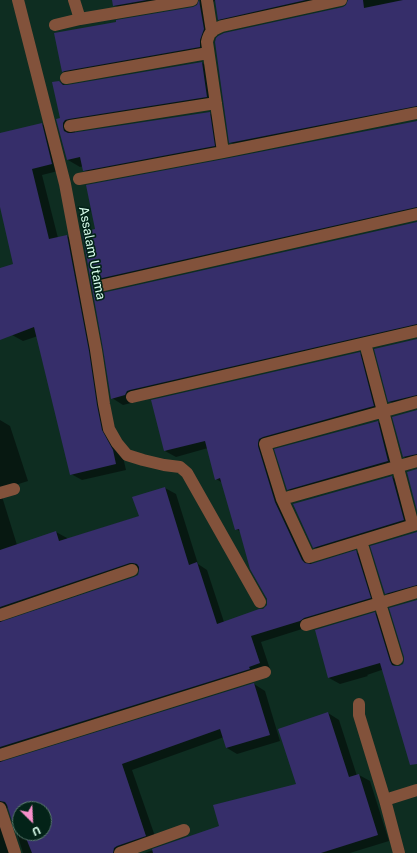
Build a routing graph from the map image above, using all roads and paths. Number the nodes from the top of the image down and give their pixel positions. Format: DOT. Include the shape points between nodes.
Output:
graph roads {
  1 [pos="18,0"];
  2 [pos="74,0"];
  3 [pos="192,0"];
  4 [pos="207,0"];
  5 [pos="338,0"];
  6 [pos="80,20"];
  7 [pos="56,25"];
  8 [pos="212,32"];
  9 [pos="208,53"];
  10 [pos="66,78"];
  11 [pos="216,103"];
  12 [pos="417,113"];
  13 [pos="70,126"];
  14 [pos="223,152"];
  15 [pos="80,179"];
  16 [pos="417,214"];
  17 [pos="100,286"];
  18 [pos="417,331"];
  19 [pos="365,342"];
  20 [pos="132,397"];
  21 [pos="417,402"];
  22 [pos="383,411"];
  23 [pos="417,461"];
  24 [pos="397,467"];
  25 [pos="14,489"];
  26 [pos="0,493"];
  27 [pos="282,499"];
  28 [pos="415,524"];
  29 [pos="361,541"];
  30 [pos="132,570"];
  31 [pos="417,592"];
  32 [pos="260,602"];
  33 [pos="380,604"];
  34 [pos="0,615"];
  35 [pos="306,625"];
  36 [pos="397,659"];
  37 [pos="265,672"];
  38 [pos="360,704"];
  39 [pos="0,755"];
  40 [pos="417,790"];
  41 [pos="385,800"];
  42 [pos="0,808"];
  43 [pos="184,830"];
  44 [pos="15,853"];
  45 [pos="120,853"];
  46 [pos="399,853"];
  1 -- 32 [label="street, Assalam Utama" via="65,184 109,429 127,455 180,467 186,473"];
  2 -- 6 [label="street"];
  3 -- 6 [label="street"];
  4 -- 8 [label="street"];
  5 -- 8 [label="street" via="222,26"];
  6 -- 7 [label="street"];
  8 -- 9 [label="street" via="208,35"];
  9 -- 10 [label="street"];
  9 -- 11 [label="street"];
  11 -- 13 [label="street"];
  11 -- 14 [label="street"];
  12 -- 14 [label="street"];
  14 -- 15 [label="street"];
  16 -- 17 [label="street"];
  18 -- 19 [label="street"];
  19 -- 20 [label="street"];
  19 -- 22 [label="street"];
  21 -- 22 [label="street"];
  22 -- 24 [label="street"];
  22 -- 27 [label="street" via="265,444"];
  23 -- 24 [label="street"];
  24 -- 27 [label="street"];
  24 -- 28 [label="street"];
  25 -- 26 [label="street"];
  27 -- 29 [label="street" via="308,557"];
  28 -- 29 [label="street"];
  29 -- 33 [label="street"];
  30 -- 34 [label="street"];
  31 -- 33 [label="street"];
  33 -- 35 [label="street"];
  33 -- 36 [label="street"];
  37 -- 39 [label="street"];
  38 -- 41 [label="street" via="359,715"];
  40 -- 41 [label="street"];
  41 -- 46 [label="street"];
  42 -- 44 [label="street"];
  43 -- 45 [label="street"];
}
